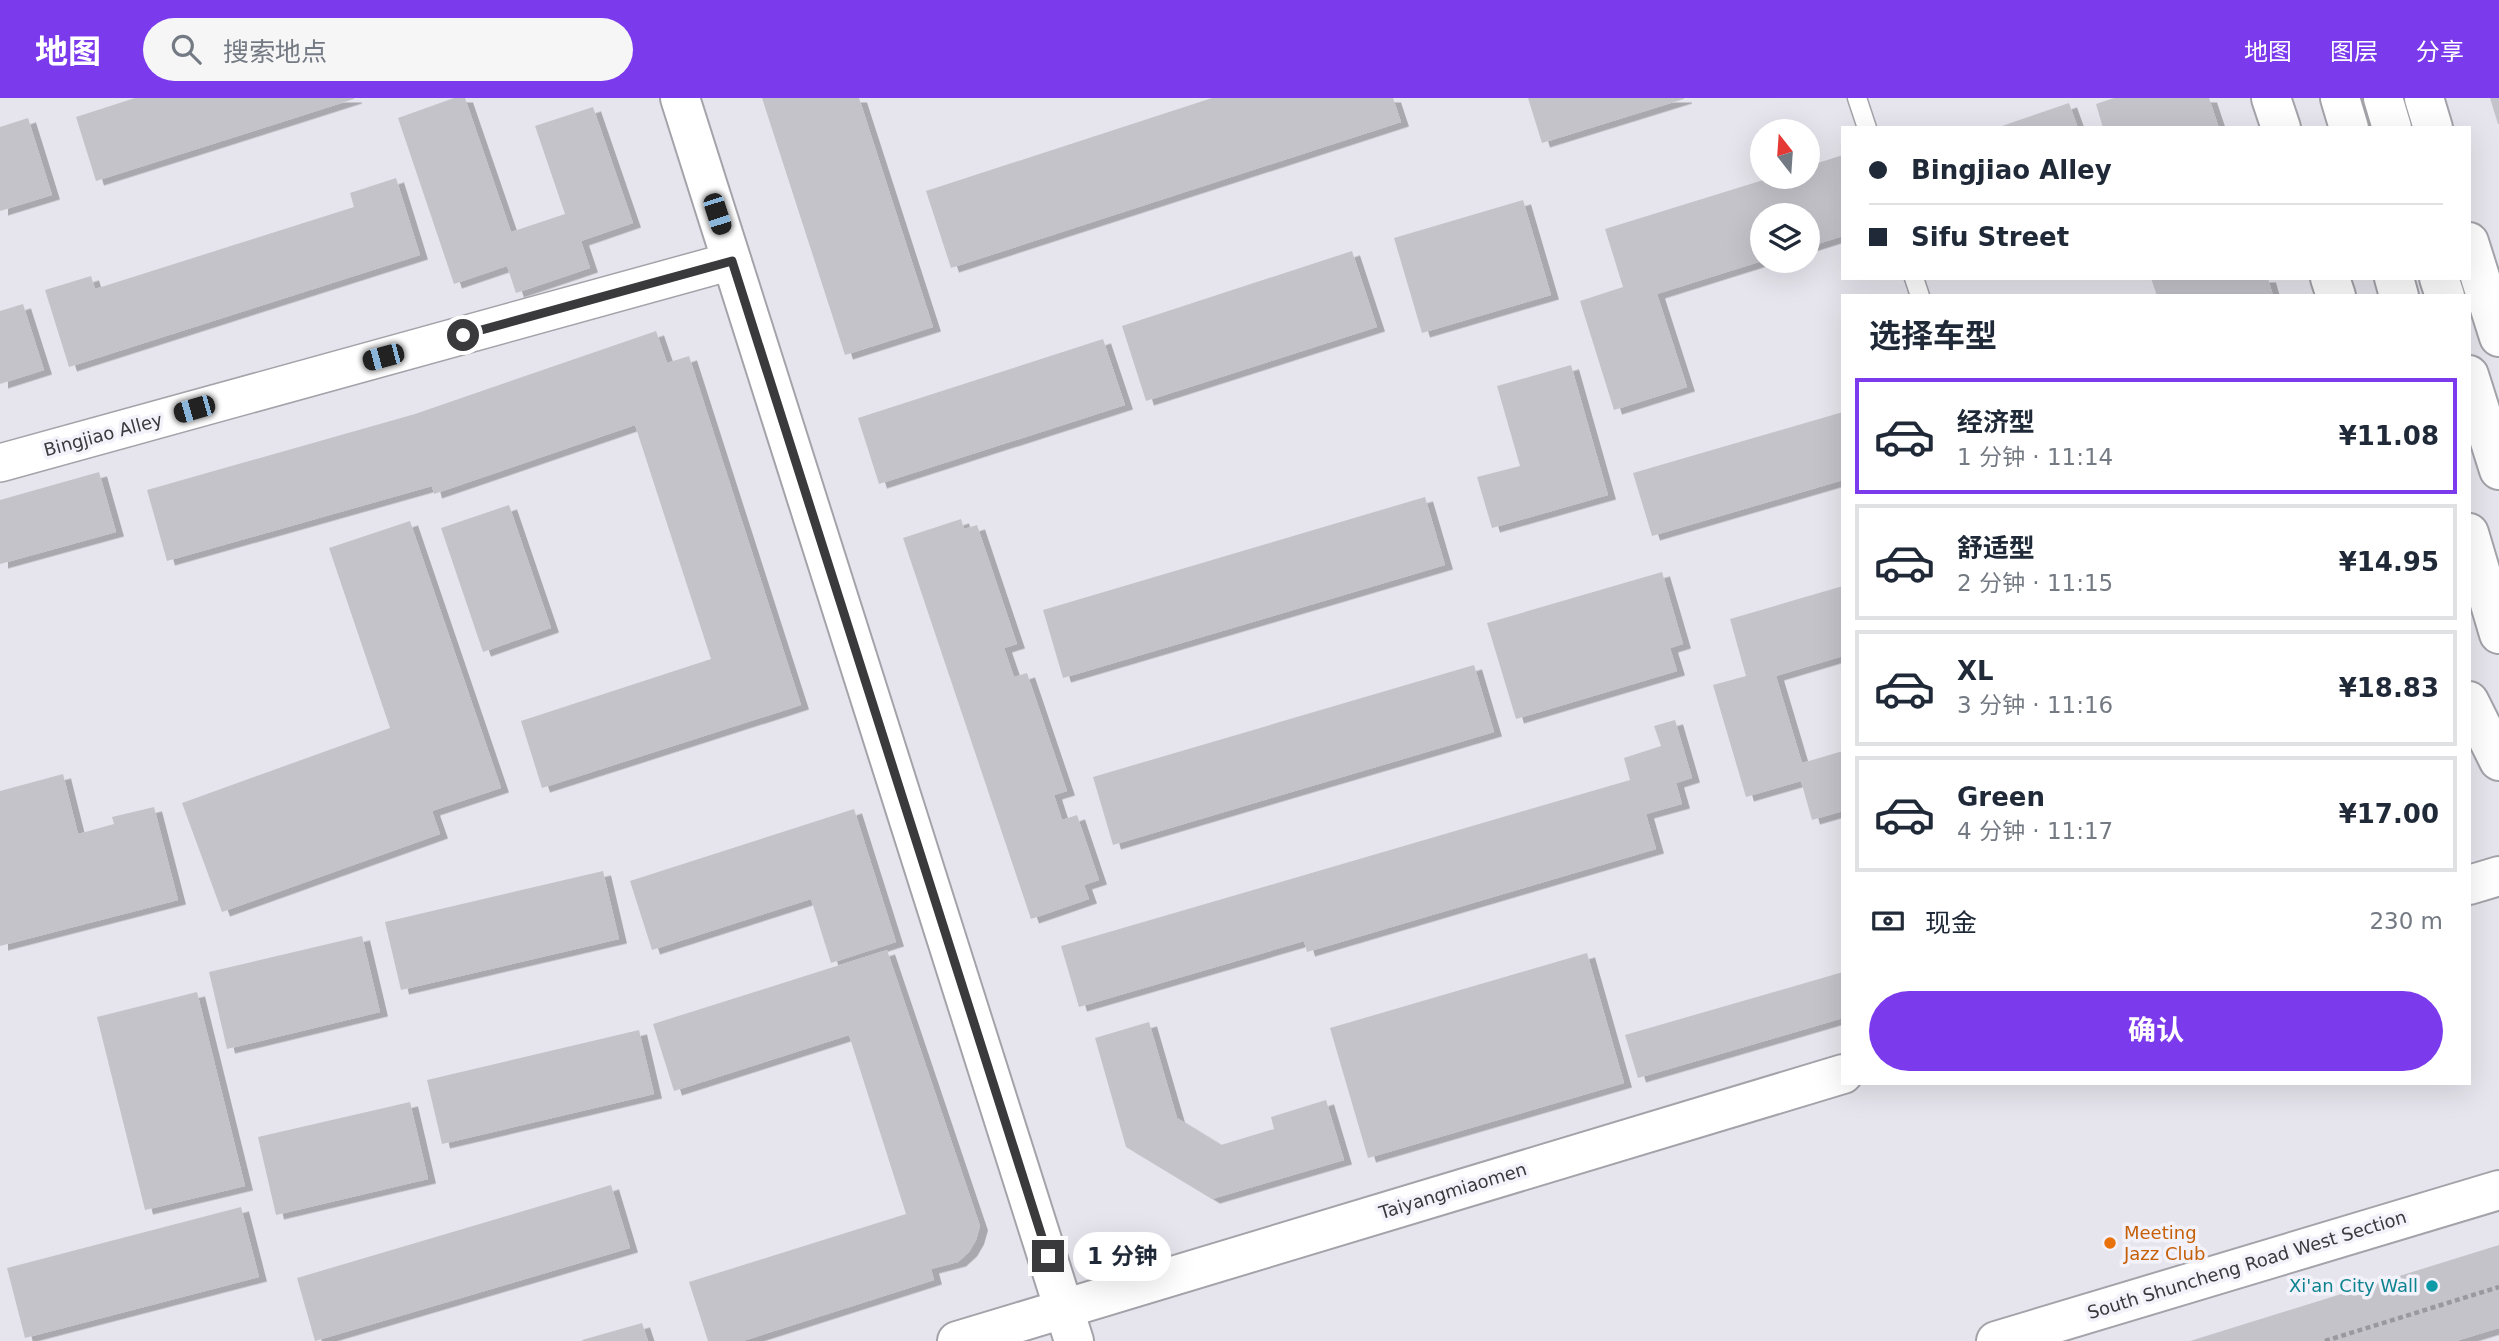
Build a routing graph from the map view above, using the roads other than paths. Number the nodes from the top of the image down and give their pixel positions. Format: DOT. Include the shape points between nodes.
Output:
graph roads {
  1 [pos="680,98"];
  2 [pos="1857,98"];
  3 [pos="2272,98"];
  4 [pos="2340,98"];
  5 [pos="2383,98"];
  6 [pos="2424,98"];
  7 [pos="1866,126"];
  8 [pos="2280,126"];
  9 [pos="2348,126"];
  10 [pos="2391,126"];
  11 [pos="2432,126"];
  12 [pos="2471,248"];
  13 [pos="732,261"];
  14 [pos="2499,337"];
  15 [pos="2471,381"];
  16 [pos="0,463"];
  17 [pos="2499,470"];
  18 [pos="2471,540"];
  19 [pos="2499,634"];
  20 [pos="2471,705"];
  21 [pos="2499,761"];
  22 [pos="2499,876"];
  23 [pos="2471,884"];
  24 [pos="1841,1075"];
  25 [pos="2499,1190"];
  26 [pos="1069,1324"];
  27 [pos="957,1341"];
  28 [pos="1996,1341"];
  1 -- 13 [label="street"];
  2 -- 7 [label="lane"];
  3 -- 8 [label="street"];
  4 -- 9 [label="street"];
  5 -- 10 [label="street"];
  6 -- 11 [label="street"];
  12 -- 14 [label="street"];
  13 -- 16 [label="street, Bingjiao Alley"];
  13 -- 26 [label="street"];
  15 -- 17 [label="street"];
  18 -- 19 [label="street"];
  20 -- 21 [label="street"];
  22 -- 23 [label="street"];
  24 -- 26 [label="street, Taiyangmiaomen"];
  25 -- 28 [label="street, South Shuncheng Road West Section"];
  26 -- 27 [label="street, Taiyangmiaomen"];
}
